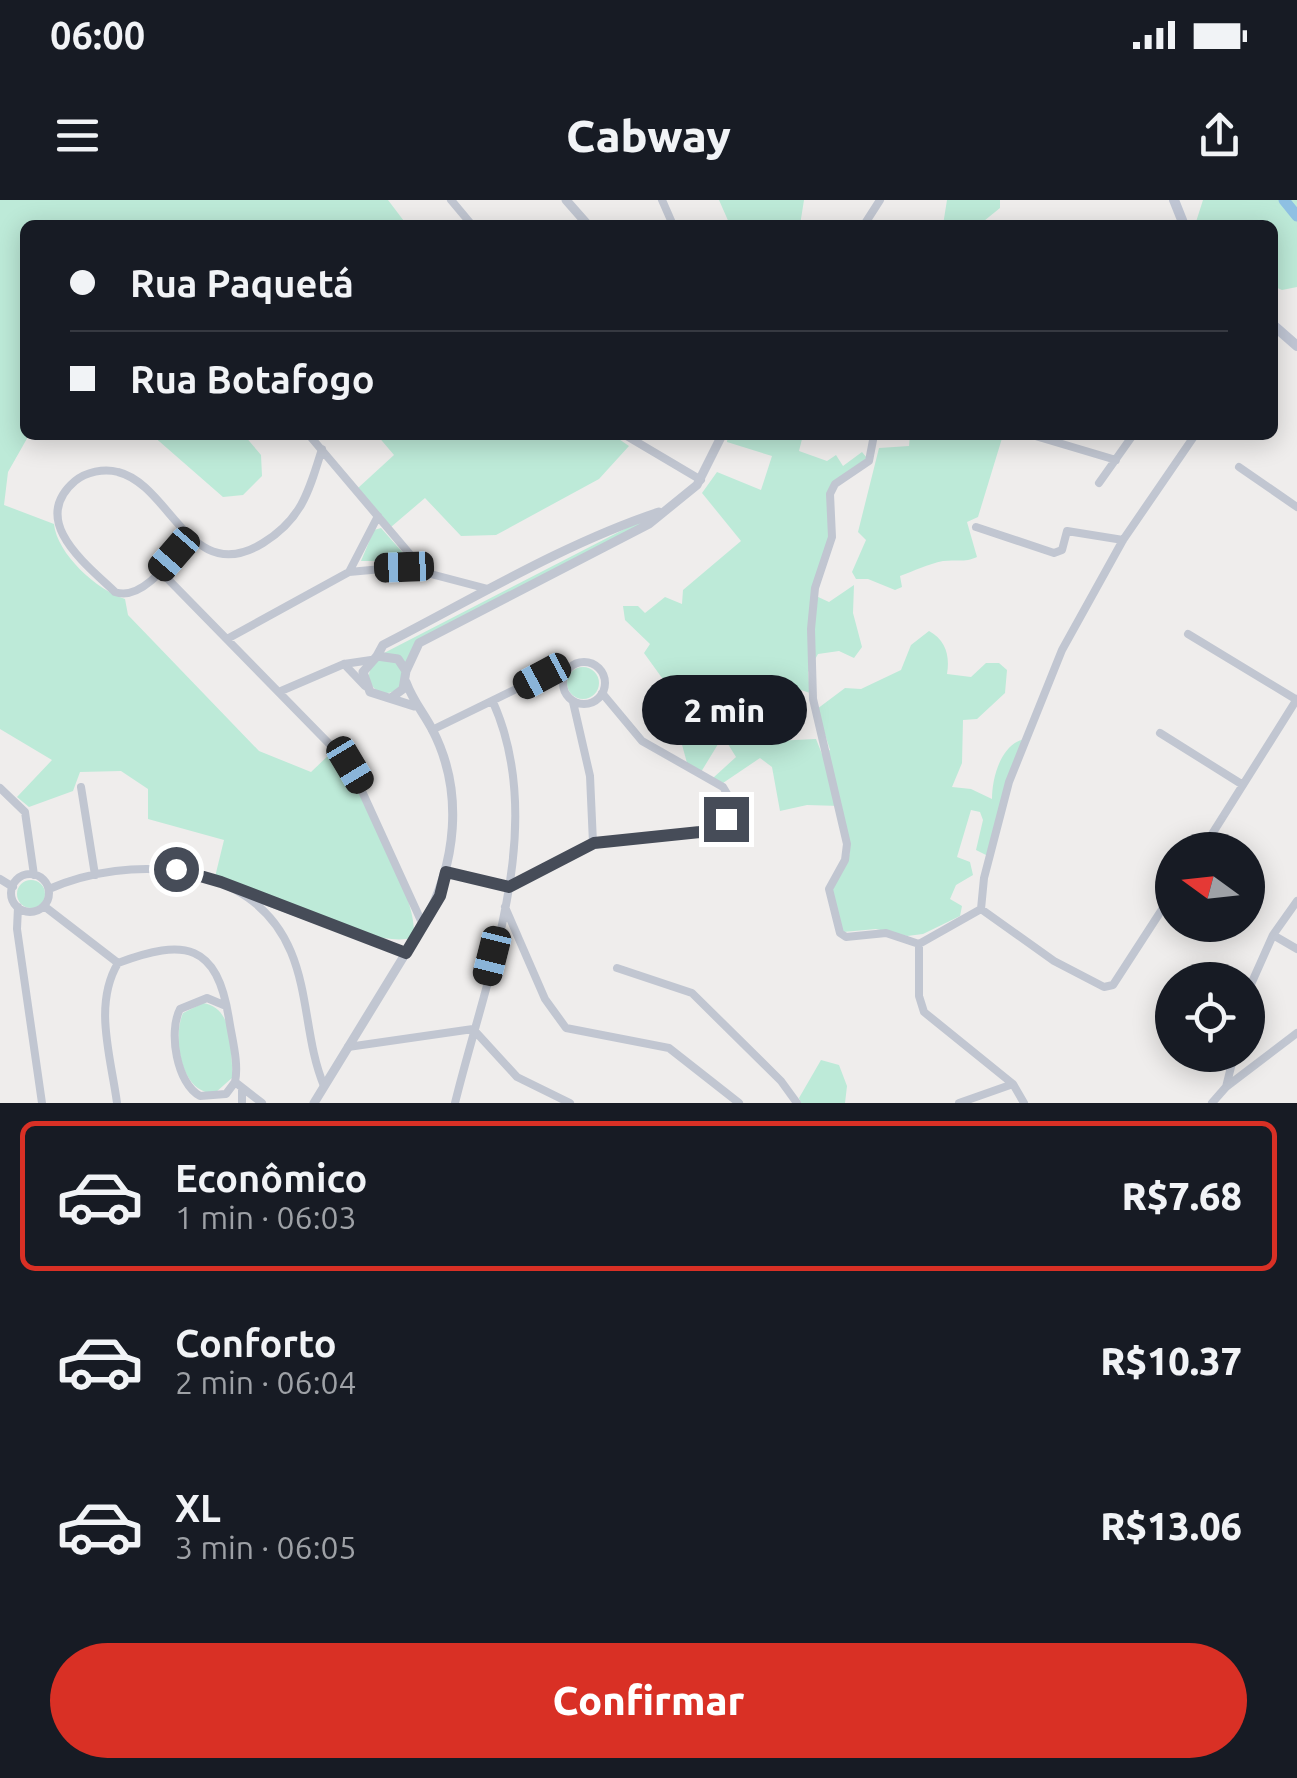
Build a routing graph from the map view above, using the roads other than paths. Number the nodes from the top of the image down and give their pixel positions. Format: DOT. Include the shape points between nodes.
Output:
graph roads {
  1 [pos="450,200"];
  2 [pos="566,200"];
  3 [pos="468,220"];
  4 [pos="584,220"];
  5 [pos="1278,329"];
  6 [pos="1297,346"];
  7 [pos="314,440"];
  8 [pos="633,440"];
  9 [pos="720,440"];
  10 [pos="873,440"];
  11 [pos="1049,440"];
  12 [pos="1130,440"];
  13 [pos="1192,440"];
  14 [pos="322,449"];
  15 [pos="1116,460"];
  16 [pos="1239,467"];
  17 [pos="701,480"];
  18 [pos="1099,483"];
  19 [pos="1297,508"];
  20 [pos="666,509"];
  21 [pos="378,516"];
  22 [pos="976,527"];
  23 [pos="189,538"];
  24 [pos="1123,540"];
  25 [pos="160,571"];
  26 [pos="349,572"];
  27 [pos="425,572"];
  28 [pos="451,579"];
  29 [pos="491,590"];
  30 [pos="454,609"];
  31 [pos="1188,634"];
  32 [pos="227,638"];
  33 [pos="374,658"];
  34 [pos="344,664"];
  35 [pos="567,671"];
  36 [pos="406,676"];
  37 [pos="365,686"];
  38 [pos="281,690"];
  39 [pos="602,693"];
  40 [pos="391,698"];
  41 [pos="1297,699"];
  42 [pos="492,702"];
  43 [pos="574,702"];
  44 [pos="414,706"];
  45 [pos="432,730"];
  46 [pos="1160,733"];
  47 [pos="1243,785"];
  48 [pos="81,787"];
  49 [pos="0,788"];
  50 [pos="1213,832"];
  51 [pos="594,843"];
  52 [pos="446,872"];
  53 [pos="34,875"];
  54 [pos="94,876"];
  55 [pos="0,879"];
  56 [pos="13,887"];
  57 [pos="509,887"];
  58 [pos="48,889"];
  59 [pos="244,894"];
  60 [pos="1297,901"];
  61 [pos="44,906"];
  62 [pos="505,906"];
  63 [pos="18,907"];
  64 [pos="279,907"];
  65 [pos="981,909"];
  66 [pos="290,912"];
  67 [pos="1155,920"];
  68 [pos="270,921"];
  69 [pos="423,925"];
  70 [pos="280,932"];
  71 [pos="1273,934"];
  72 [pos="519,940"];
  73 [pos="919,944"];
  74 [pos="494,945"];
  75 [pos="1297,949"];
  76 [pos="406,953"];
  77 [pos="1261,962"];
  78 [pos="118,963"];
  79 [pos="616,968"];
  80 [pos="228,1008"];
  81 [pos="473,1029"];
  82 [pos="1297,1033"];
  83 [pos="348,1047"];
  84 [pos="314,1061"];
  85 [pos="338,1064"];
  86 [pos="1230,1072"];
  87 [pos="1013,1084"];
  88 [pos="239,1085"];
  89 [pos="324,1086"];
  90 [pos="1226,1087"];
  91 [pos="42,1103"];
  92 [pos="117,1103"];
  93 [pos="242,1103"];
  94 [pos="262,1103"];
  95 [pos="314,1103"];
  96 [pos="455,1103"];
  97 [pos="570,1103"];
  98 [pos="739,1103"];
  99 [pos="796,1103"];
  100 [pos="959,1103"];
  101 [pos="1024,1103"];
  102 [pos="1212,1103"];
  1 -- 3 [label="street"];
  2 -- 4 [label="street"];
  5 -- 6 [label="main road"];
  7 -- 14 [label="street"];
  8 -- 17 [label="street"];
  9 -- 17 [label="street"];
  10 -- 73 [label="street" via="870,461 830,494 832,536 812,614 813,700 847,852 830,897 846,937 886,934"];
  11 -- 15 [label="street"];
  12 -- 15 [label="street"];
  13 -- 24 [label="street"];
  14 -- 21 [label="street"];
  14 -- 23 [label="street" via="302,510 260,545 228,555"];
  15 -- 18 [label="street"];
  16 -- 19 [label="street"];
  17 -- 20 [label="street"];
  20 -- 29 [label="street"];
  20 -- 36 [label="street" via="623,540 419,643"];
  21 -- 26 [label="street"];
  21 -- 27 [label="street"];
  22 -- 24 [label="street" via="1054,553 1062,550 1067,531"];
  23 -- 25 [label="street"];
  23 -- 25 [label="street" via="123,472 82,476 64,492 56,523 62,538 115,592 135,593"];
  24 -- 65 [label="street" via="1062,650 1009,782"];
  25 -- 32 [label="street"];
  26 -- 27 [label="street"];
  26 -- 32 [label="street"];
  27 -- 28 [label="street"];
  28 -- 29 [label="street"];
  28 -- 30 [label="street" via="463,594"];
  29 -- 30 [label="street"];
  30 -- 33 [label="street" via="383,645"];
  31 -- 41 [label="street"];
  32 -- 38 [label="street"];
  33 -- 34 [label="street"];
  33 -- 36 [label="street" via="392,656"];
  33 -- 37 [label="street" via="364,672"];
  34 -- 37 [label="street"];
  34 -- 38 [label="street"];
  35 -- 39 [label="street" via="585,662 597,668"];
  35 -- 42 [label="street"];
  35 -- 43 [label="street" via="563,684"];
  36 -- 40 [label="street"];
  36 -- 44 [label="street"];
  37 -- 40 [label="street"];
  38 -- 69 [label="street" via="350,765"];
  39 -- 43 [label="street" via="592,702"];
  39 -- 51 [label="street" via="642,741 724,787 730,810 717,828"];
  40 -- 44 [label="street"];
  41 -- 47 [label="street"];
  42 -- 45 [label="street"];
  42 -- 57 [label="street" via="518,788"];
  43 -- 51 [label="street" via="590,776"];
  44 -- 45 [label="street"];
  45 -- 52 [label="street" via="454,808"];
  46 -- 47 [label="street"];
  47 -- 50 [label="street"];
  48 -- 54 [label="street"];
  49 -- 53 [label="street" via="24,812"];
  51 -- 57 [label="street"];
  52 -- 57 [label="street"];
  52 -- 69 [label="street"];
  53 -- 56 [label="street"];
  53 -- 58 [label="street"];
  54 -- 58 [label="street"];
  54 -- 59 [label="street" via="176,869"];
  55 -- 56 [label="street"];
  56 -- 63 [label="street"];
  57 -- 62 [label="street"];
  58 -- 61 [label="street"];
  59 -- 64 [label="street"];
  59 -- 68 [label="street"];
  60 -- 71 [label="street"];
  61 -- 63 [label="street" via="28,912"];
  61 -- 78 [label="street"];
  62 -- 72 [label="street"];
  62 -- 74 [label="street"];
  63 -- 91 [label="street"];
  64 -- 66 [label="street"];
  64 -- 68 [label="street"];
  65 -- 67 [label="street" via="1096,986 1112,985"];
  65 -- 73 [label="street"];
  66 -- 70 [label="street"];
  66 -- 76 [label="street"];
  68 -- 70 [label="street"];
  69 -- 76 [label="street"];
  70 -- 84 [label="street" via="297,968"];
  71 -- 75 [label="street"];
  71 -- 77 [label="street"];
  72 -- 74 [label="street"];
  72 -- 98 [label="street" via="554,1018 566,1028 669,1048"];
  73 -- 87 [label="street" via="924,1012"];
  74 -- 81 [label="street"];
  76 -- 83 [label="street"];
  78 -- 80 [label="street" via="167,947 193,952 218,971"];
  78 -- 92 [label="street" via="104,1010"];
  79 -- 99 [label="street" via="692,993"];
  80 -- 88 [label="street"];
  80 -- 88 [label="street" via="207,998 180,1009 178,1055 183,1082 200,1096 226,1094"];
  81 -- 83 [label="street"];
  81 -- 96 [label="street"];
  81 -- 97 [label="street" via="517,1077"];
  82 -- 90 [label="street"];
  83 -- 85 [label="street"];
  84 -- 85 [label="street"];
  84 -- 89 [label="street"];
  85 -- 89 [label="street"];
  86 -- 90 [label="street"];
  87 -- 100 [label="street"];
  87 -- 101 [label="street"];
  88 -- 93 [label="street"];
  88 -- 94 [label="street"];
  89 -- 95 [label="street"];
  90 -- 102 [label="street"];
}
